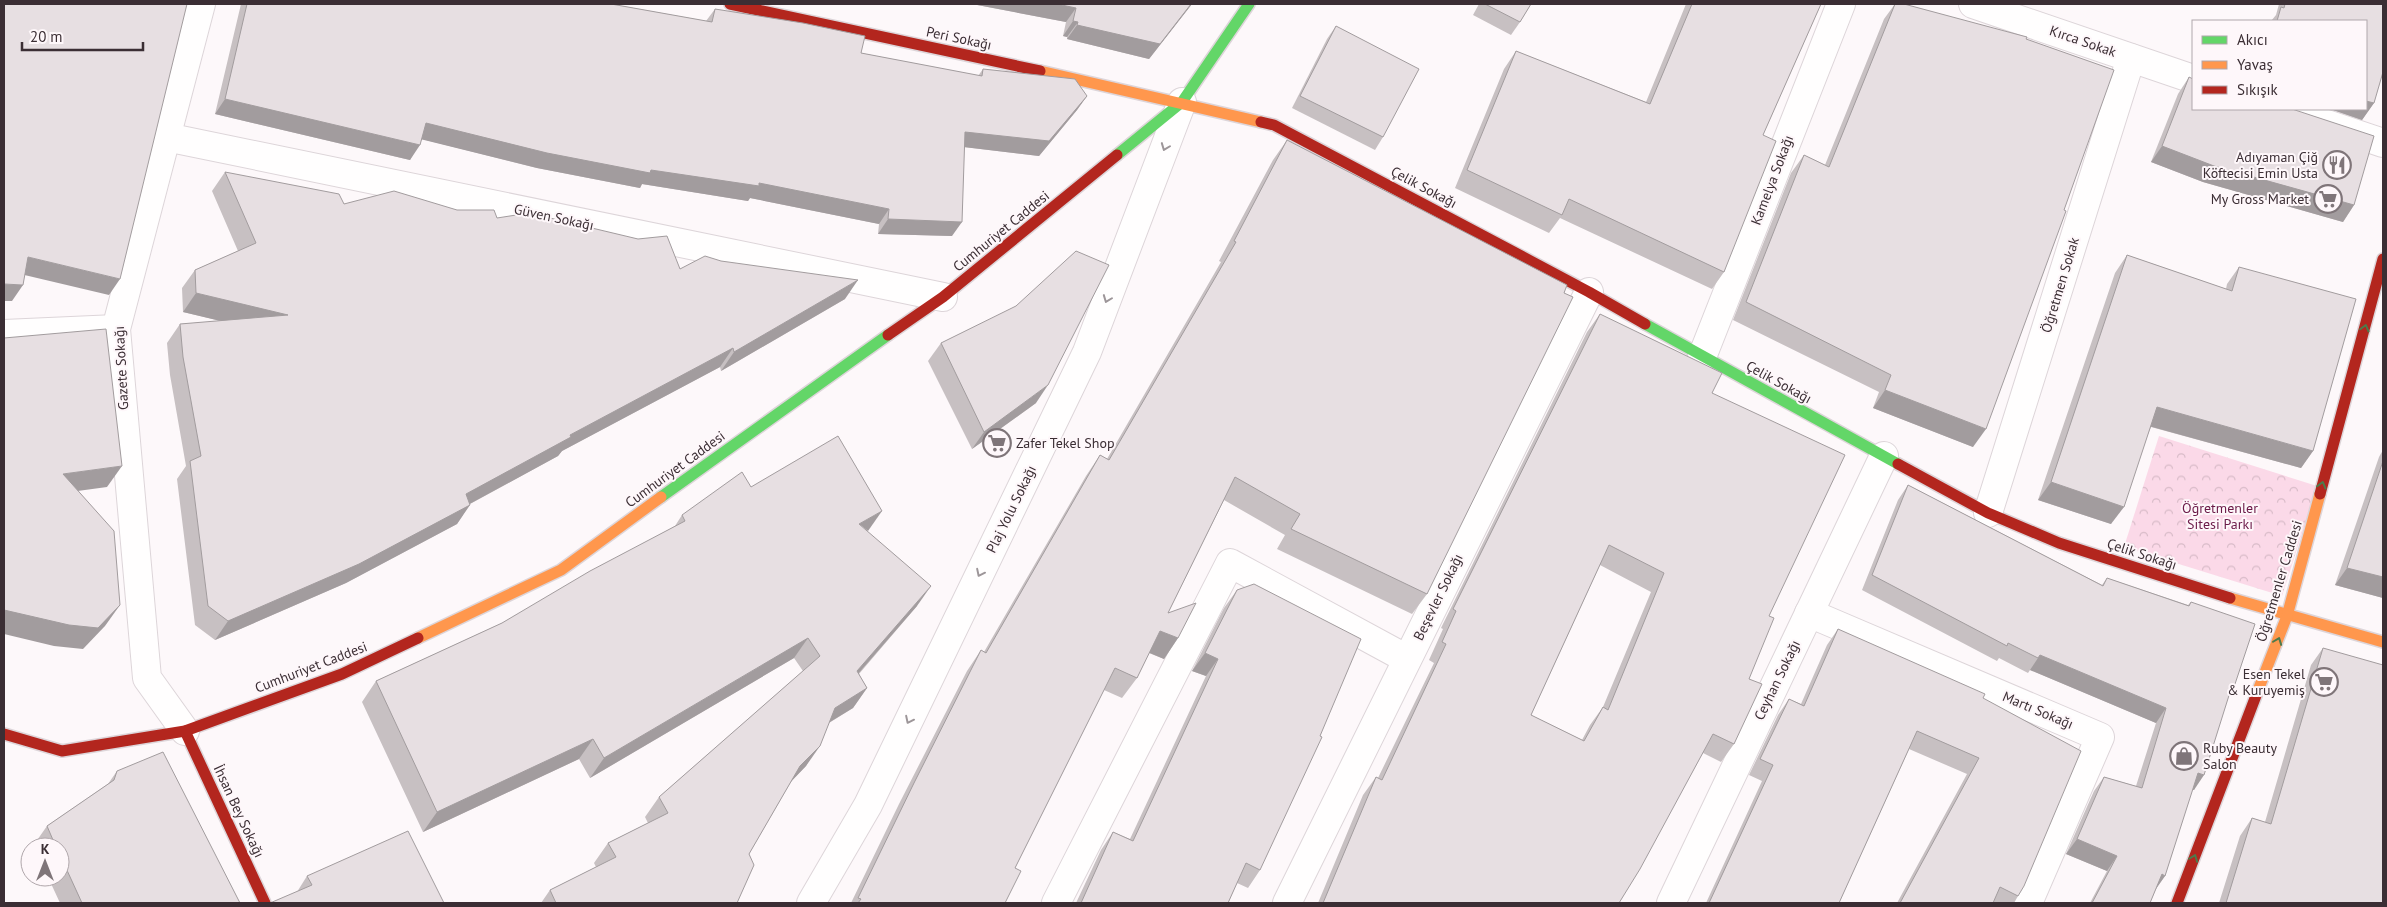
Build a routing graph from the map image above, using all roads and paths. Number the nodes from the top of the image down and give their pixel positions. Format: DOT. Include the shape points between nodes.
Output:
graph roads {
  1 [pos="201,4"];
  2 [pos="730,4"];
  3 [pos="1249,4"];
  4 [pos="1841,4"];
  5 [pos="1973,4"];
  6 [pos="2131,58"];
  7 [pos="2192,79"];
  8 [pos="1182,102"];
  9 [pos="2285,110"];
  10 [pos="166,137"];
  11 [pos="2383,143"];
  12 [pos="2383,259"];
  13 [pos="1589,292"];
  14 [pos="943,297"];
  15 [pos="116,329"];
  16 [pos="4,334"];
  17 [pos="1702,357"];
  18 [pos="1884,456"];
  19 [pos="1988,513"];
  20 [pos="1810,612"];
  21 [pos="2287,616"];
  22 [pos="2383,642"];
  23 [pos="1408,659"];
  24 [pos="185,730"];
  25 [pos="4,734"];
  26 [pos="265,903"];
  27 [pos="811,903"];
  28 [pos="1056,903"];
  29 [pos="1287,903"];
  30 [pos="1671,903"];
  31 [pos="2028,903"];
  32 [pos="2177,903"];
  1 -- 10 [label="street, Gazete Sokağı"];
  2 -- 8 [label="main road, Peri Sokağı"];
  3 -- 8 [label="main road, Cumhuriyet Caddesi"];
  4 -- 17 [label="street, Kamelya Sokağı"];
  5 -- 6 [label="street, Kırca Sokak"];
  6 -- 7 [label="street, Kırca Sokak"];
  6 -- 19 [label="street, Öğretmen Sokak"];
  8 -- 13 [label="main road, Çelik Sokağı" via="1274,125"];
  8 -- 14 [label="main road, Cumhuriyet Caddesi"];
  8 -- 27 [label="street, Plaj Yolu Sokağı, one-way" via="1087,352 868,805"];
  9 -- 11 [label="street"];
  10 -- 14 [label="street, Güven Sokağı"];
  10 -- 15 [label="street, Gazete Sokağı"];
  21 -- 12 [label="main road, Öğretmenler Caddesi, one-way"];
  13 -- 17 [label="main road, Çelik Sokağı"];
  13 -- 23 [label="street, Beşevler Sokağı"];
  14 -- 24 [label="main road, Cumhuriyet Caddesi" via="561,570 342,674"];
  15 -- 16 [label="street"];
  15 -- 24 [label="street, Gazete Sokağı" via="147,678"];
  17 -- 18 [label="main road, Çelik Sokağı"];
  18 -- 19 [label="main road, Çelik Sokağı"];
  18 -- 20 [label="street, Ceyhan Sokağı"];
  19 -- 21 [label="main road, Çelik Sokağı" via="2059,543"];
  20 -- 30 [label="street, Ceyhan Sokağı"];
  20 -- 31 [label="street, Martı Sokağı" via="2100,737"];
  21 -- 22 [label="main road, Çelik Sokağı"];
  32 -- 21 [label="main road, Öğretmenler Caddesi, one-way"];
  23 -- 28 [label="street" via="1230,563"];
  23 -- 29 [label="street, Beşevler Sokağı"];
  24 -- 25 [label="main road, Cumhuriyet Caddesi" via="62,751"];
  24 -- 26 [label="main road, İhsan Bey Sokağı"];
}
